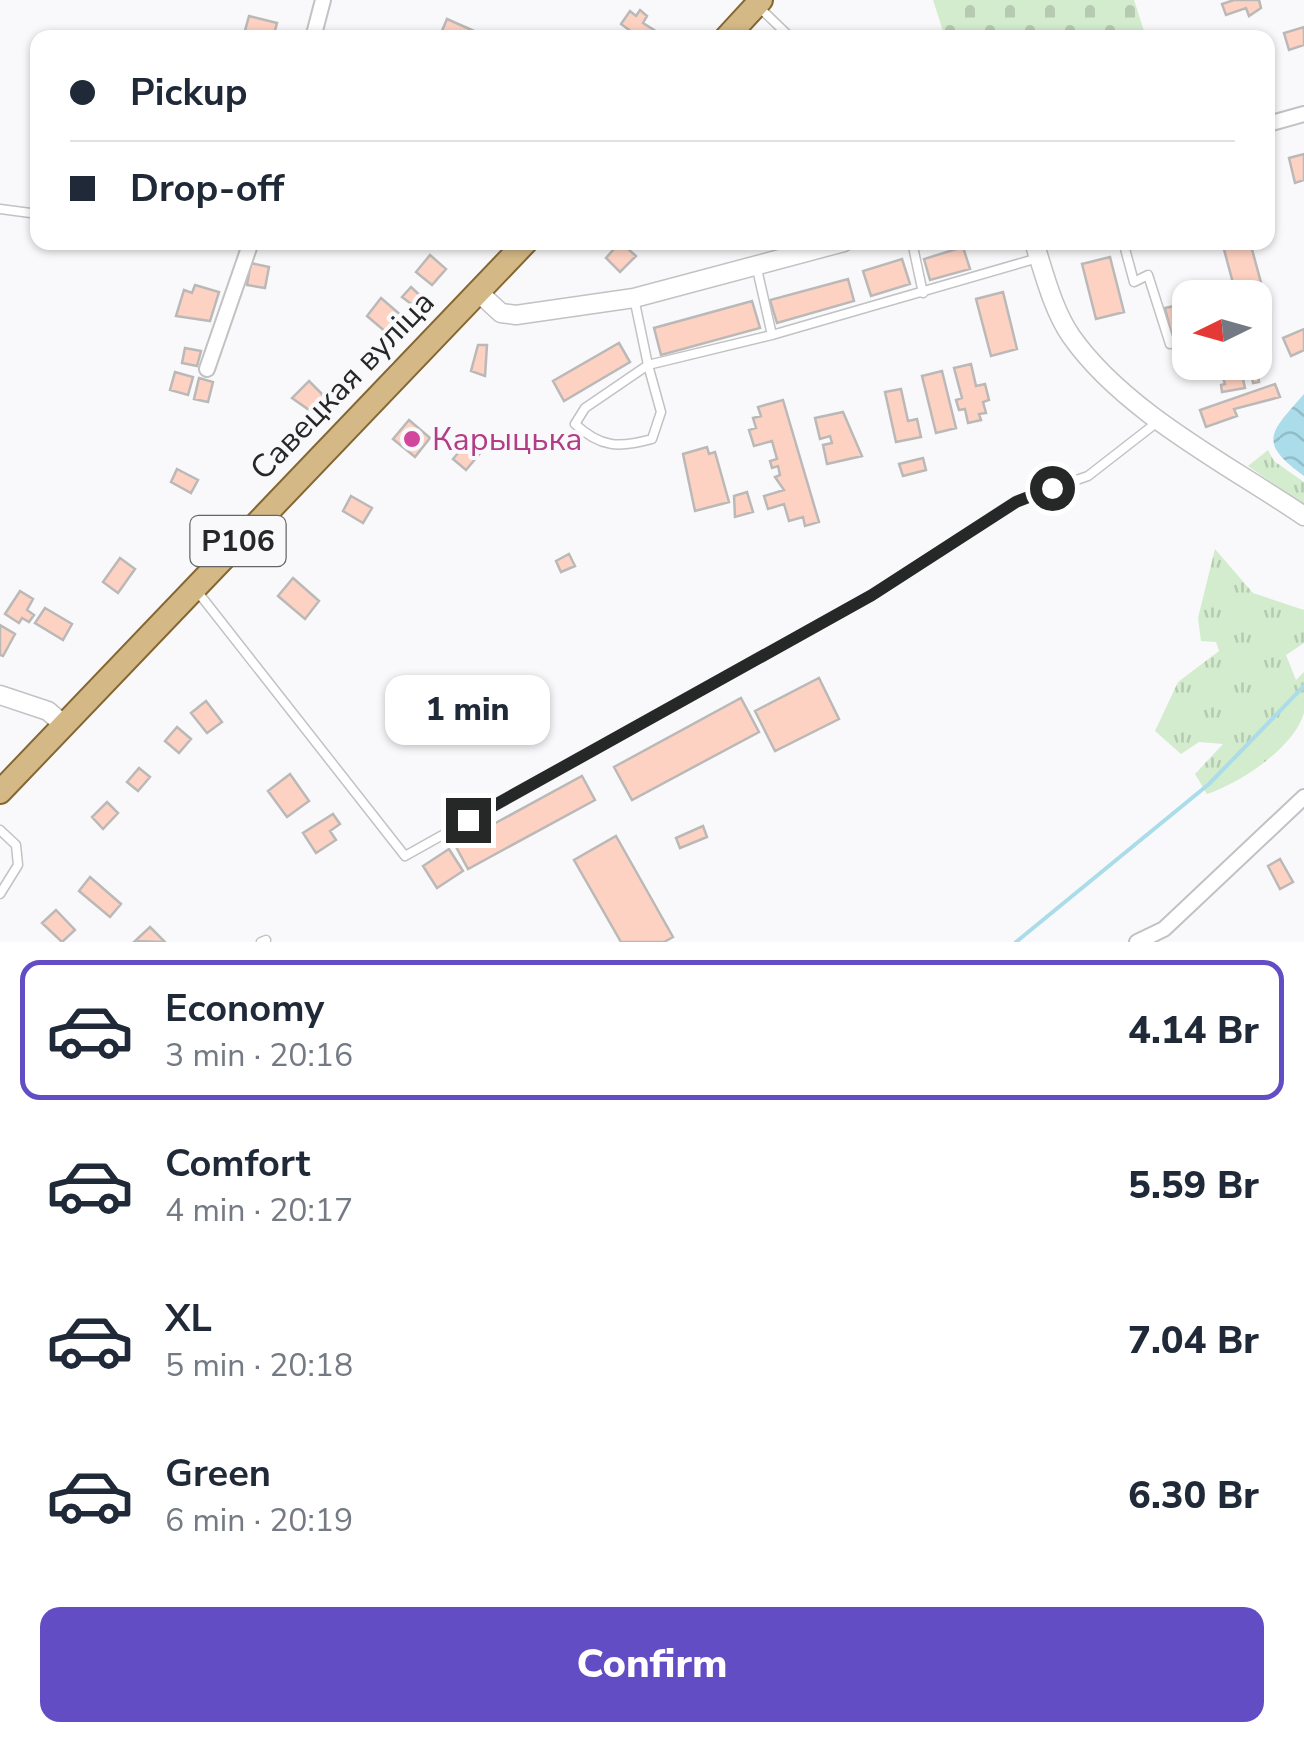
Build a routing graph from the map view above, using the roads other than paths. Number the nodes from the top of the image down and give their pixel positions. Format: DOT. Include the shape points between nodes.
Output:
graph roads {
  1 [pos="324,0"];
  2 [pos="756,2"];
  3 [pos="315,30"];
  4 [pos="733,30"];
  5 [pos="783,30"];
  6 [pos="1304,114"];
  7 [pos="1275,122"];
  8 [pos="0,209"];
  9 [pos="30,213"];
  10 [pos="248,250"];
  11 [pos="518,250"];
  12 [pos="818,250"];
  13 [pos="914,250"];
  14 [pos="1036,250"];
  15 [pos="1125,250"];
  16 [pos="756,269"];
  17 [pos="478,291"];
  18 [pos="923,292"];
  19 [pos="634,298"];
  20 [pos="772,335"];
  21 [pos="1170,344"];
  22 [pos="648,365"];
  23 [pos="207,368"];
  24 [pos="1160,420"];
  25 [pos="1304,516"];
  26 [pos="195,587"];
  27 [pos="0,695"];
  28 [pos="64,725"];
  29 [pos="0,792"];
  30 [pos="1304,798"];
  31 [pos="0,830"];
  32 [pos="0,894"];
  33 [pos="1137,942"];
  1 -- 3 [label="street"];
  2 -- 4 [label="main road"];
  2 -- 5 [label="lane"];
  6 -- 7 [label="street"];
  8 -- 9 [label="lane"];
  10 -- 23 [label="street"];
  11 -- 17 [label="main road, Савецкая вуліца / Р106"];
  12 -- 16 [label="street"];
  13 -- 18 [label="lane"];
  14 -- 18 [label="lane"];
  14 -- 24 [label="street" via="1069,334"];
  15 -- 21 [label="lane" via="1134,282 1148,276"];
  16 -- 19 [label="street"];
  16 -- 20 [label="lane"];
  17 -- 19 [label="street" via="501,313 516,314"];
  17 -- 26 [label="main road, Савецкая вуліца / Р106"];
  18 -- 20 [label="lane"];
  19 -- 22 [label="lane"];
  20 -- 22 [label="lane"];
  22 -- 22 [label="lane" via="585,408 575,424 595,442 622,447 652,440 660,412"];
  24 -- 25 [label="street"];
  24 -- 26 [label="lane" via="1088,476 1016,502 872,595 404,856"];
  26 -- 28 [label="main road, Савецкая вуліца / Р106"];
  27 -- 28 [label="street" via="48,711"];
  28 -- 29 [label="main road, Савецкая вуліца / Р106"];
  30 -- 33 [label="street" via="1164,928"];
  31 -- 32 [label="lane" via="16,845 18,865"];
}
